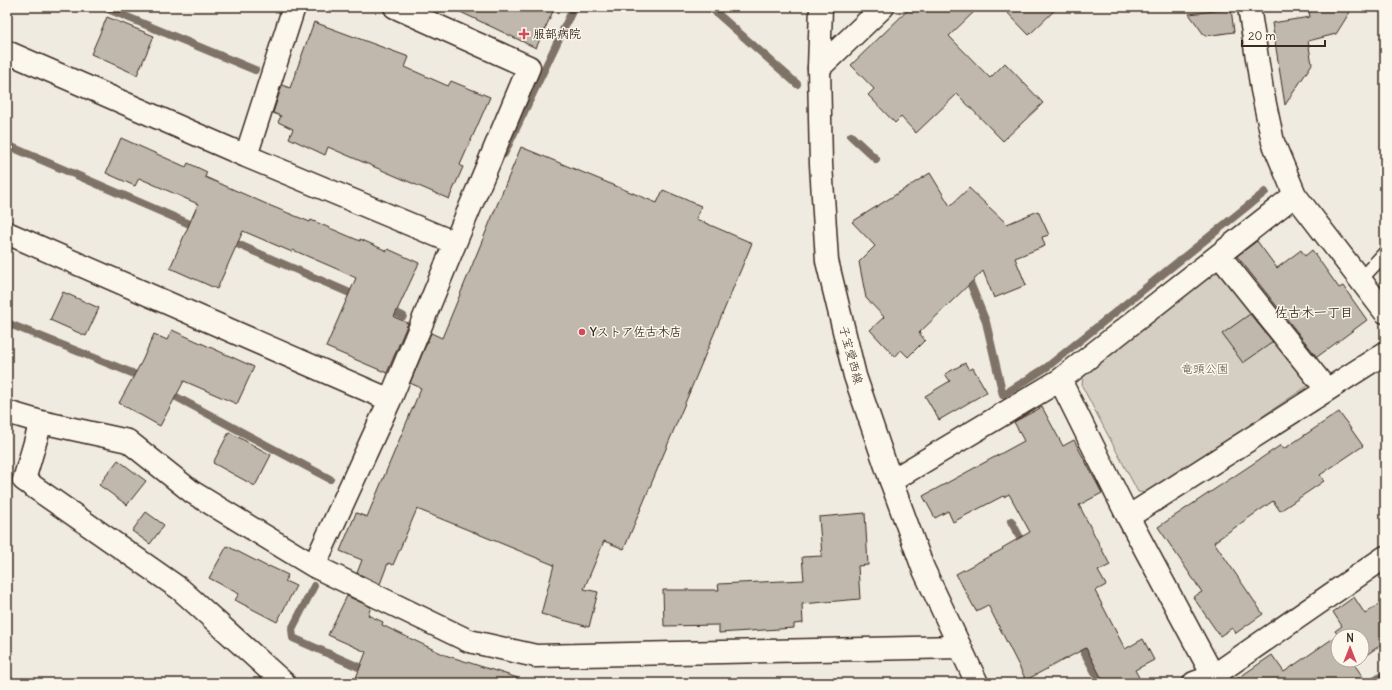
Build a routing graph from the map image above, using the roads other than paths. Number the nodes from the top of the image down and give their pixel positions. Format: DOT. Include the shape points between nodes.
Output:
graph roads {
  1 [pos="294,7"];
  2 [pos="395,7"];
  3 [pos="821,7"];
  4 [pos="884,7"];
  5 [pos="1249,7"];
  6 [pos="7,52"];
  7 [pos="819,68"];
  8 [pos="246,156"];
  9 [pos="1295,194"];
  10 [pos="7,233"];
  11 [pos="455,243"];
  12 [pos="1385,253"];
  13 [pos="1219,255"];
  14 [pos="1360,280"];
  15 [pos="1385,312"];
  16 [pos="1385,353"];
  17 [pos="1060,380"];
  18 [pos="1327,390"];
  19 [pos="390,400"];
  20 [pos="7,412"];
  21 [pos="41,422"];
  22 [pos="891,480"];
  23 [pos="1128,517"];
  24 [pos="1385,557"];
  25 [pos="314,566"];
  26 [pos="960,647"];
  27 [pos="1208,680"];
  28 [pos="284,683"];
  29 [pos="977,683"];
  1 -- 8 [label="street"];
  2 -- 11 [label="street" via="529,67"];
  3 -- 7 [label="street, 子宝愛西線"];
  4 -- 7 [label="street"];
  5 -- 9 [label="street" via="1273,142"];
  6 -- 8 [label="street"];
  7 -- 22 [label="street, 子宝愛西線" via="827,261 856,376"];
  8 -- 11 [label="street"];
  9 -- 13 [label="street"];
  9 -- 14 [label="street"];
  10 -- 19 [label="street"];
  11 -- 19 [label="street"];
  12 -- 14 [label="lane"];
  13 -- 17 [label="street"];
  13 -- 18 [label="street"];
  14 -- 15 [label="street"];
  16 -- 18 [label="street"];
  17 -- 22 [label="street"];
  17 -- 23 [label="street"];
  18 -- 23 [label="street"];
  19 -- 25 [label="street"];
  20 -- 21 [label="street"];
  21 -- 25 [label="street" via="128,441 192,492"];
  21 -- 28 [label="street" via="24,480 180,589"];
  22 -- 26 [label="street, 子宝愛西線" via="923,568"];
  23 -- 27 [label="street"];
  24 -- 27 [label="street"];
  25 -- 26 [label="street" via="469,641 536,656"];
  26 -- 29 [label="street, 子宝愛西線"];
}
